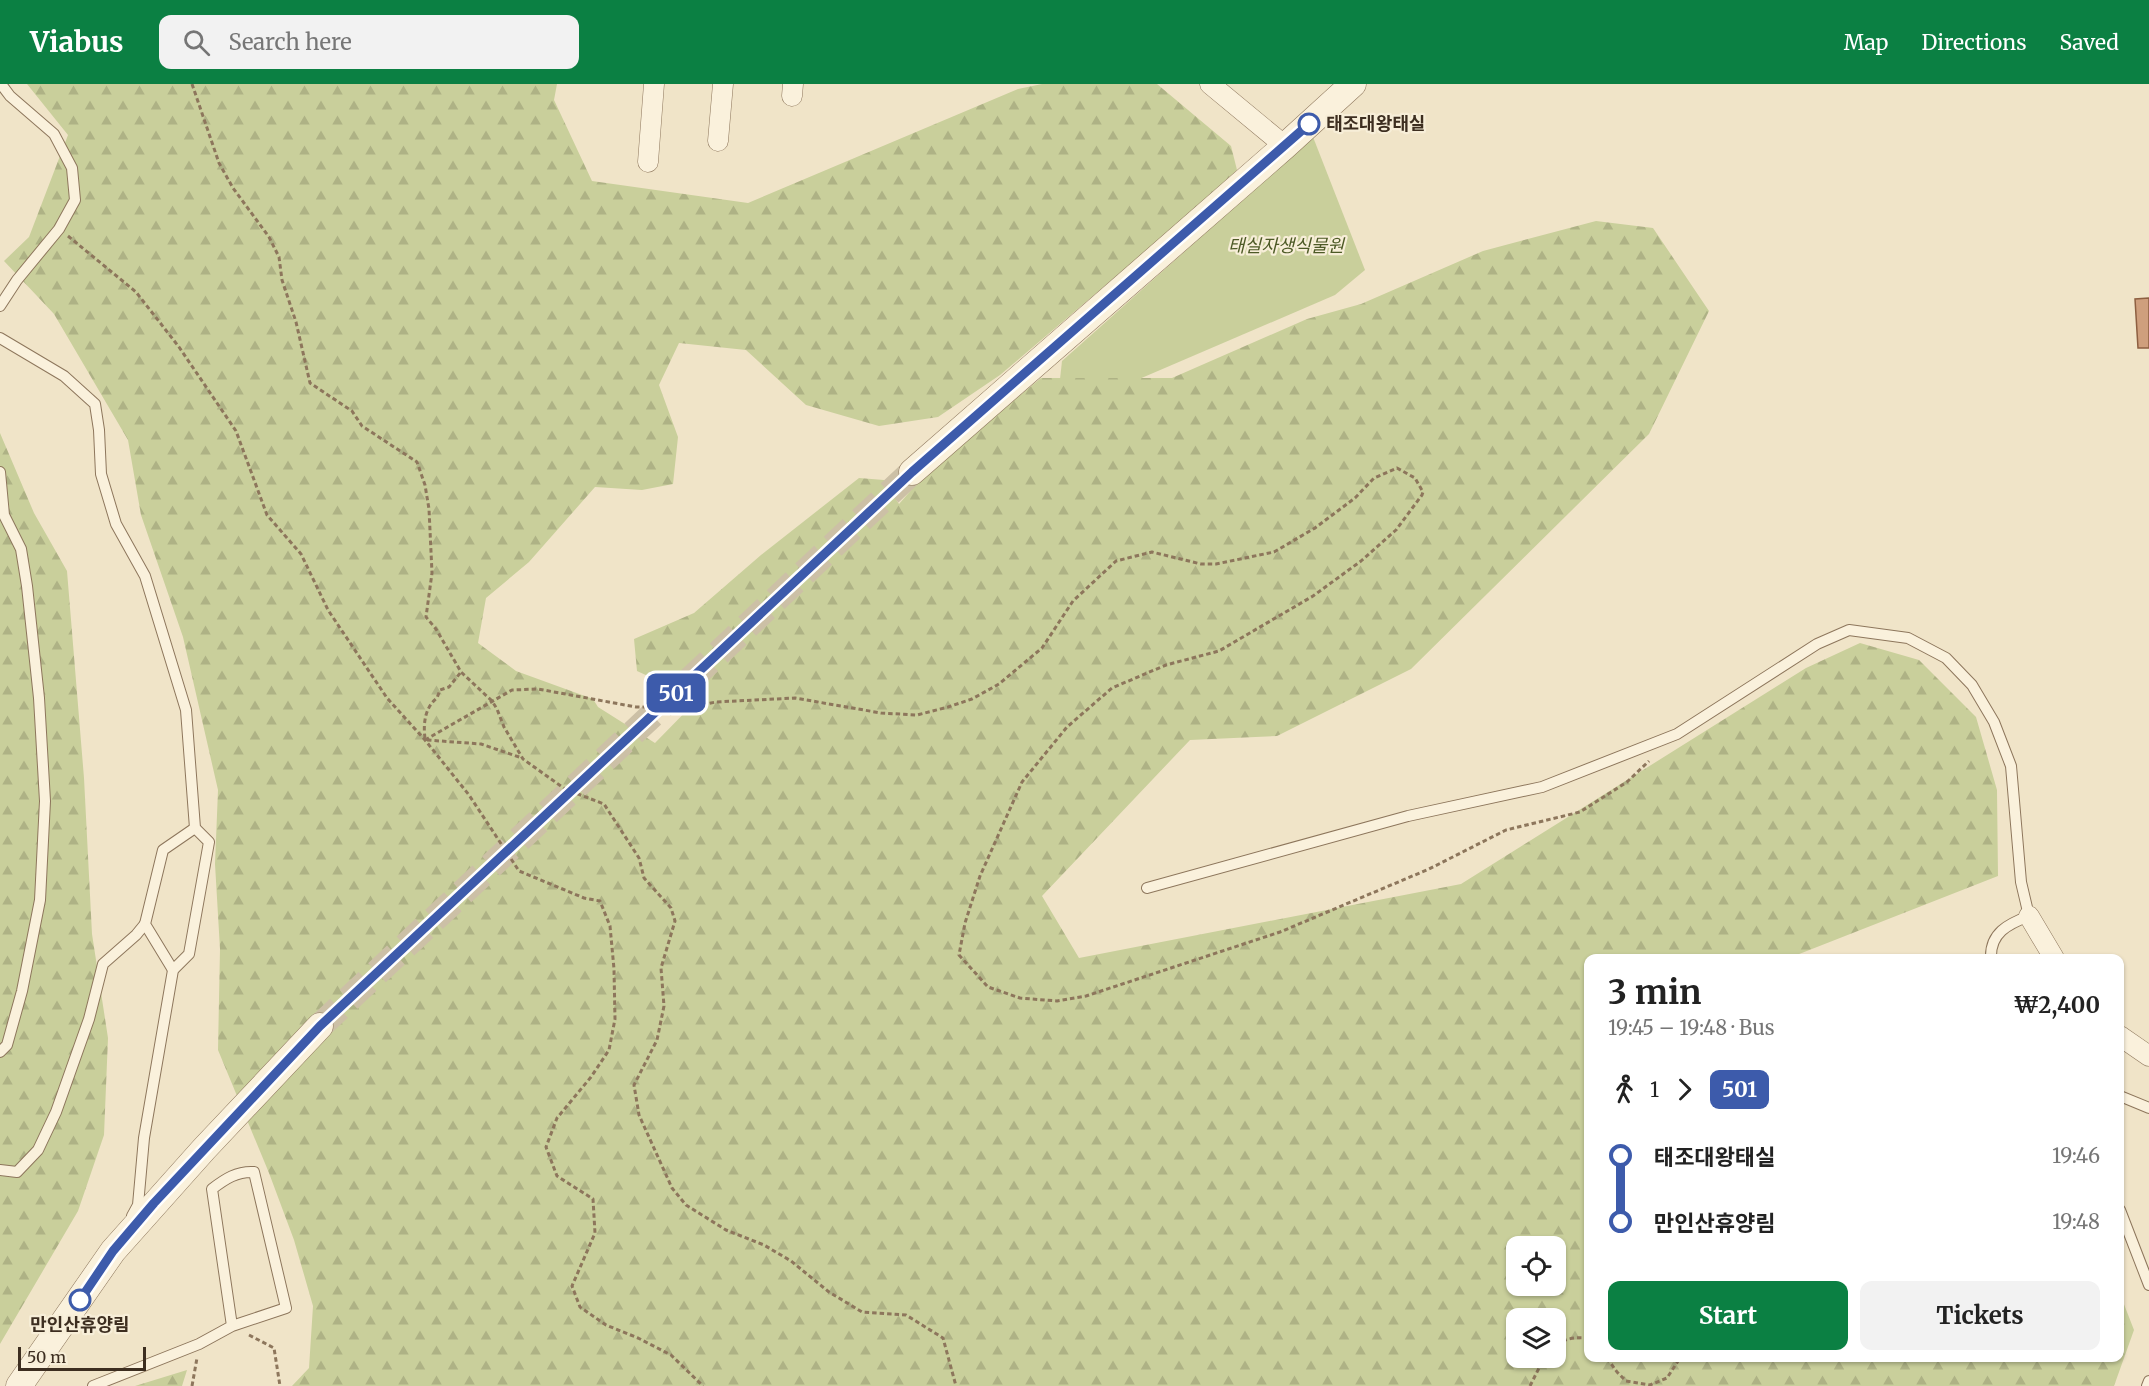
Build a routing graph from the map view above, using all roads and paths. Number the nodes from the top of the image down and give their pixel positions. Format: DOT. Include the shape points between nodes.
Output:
graph roads {
  1 [pos="1,84"];
  2 [pos="192,84"];
  3 [pos="654,84"];
  4 [pos="723,84"];
  5 [pos="1211,84"];
  6 [pos="1353,84"];
  7 [pos="718,141"];
  8 [pos="1285,146"];
  9 [pos="648,162"];
  10 [pos="59,229"];
  11 [pos="0,306"];
  12 [pos="0,338"];
  13 [pos="0,472"];
  14 [pos="912,472"];
  15 [pos="460,672"];
  16 [pos="492,701"];
  17 [pos="425,740"];
  18 [pos="1652,758"];
  19 [pos="523,759"];
  20 [pos="195,828"];
  21 [pos="1147,888"];
  22 [pos="2029,916"];
  23 [pos="145,924"];
  24 [pos="1992,954"];
  25 [pos="2052,954"];
  26 [pos="173,970"];
  27 [pos="320,1026"];
  28 [pos="2124,1039"];
  29 [pos="0,1052"];
  30 [pos="2149,1056"];
  31 [pos="2124,1098"];
  32 [pos="2149,1108"];
  33 [pos="0,1170"];
  34 [pos="2124,1220"];
  35 [pos="113,1251"];
  36 [pos="2149,1285"];
  37 [pos="232,1326"];
  38 [pos="1584,1338"];
  39 [pos="1566,1339"];
  40 [pos="199,1344"];
  41 [pos="1610,1362"];
  42 [pos="1677,1362"];
  43 [pos="1539,1368"];
  44 [pos="2149,1381"];
  45 [pos="19,1386"];
  46 [pos="93,1386"];
  47 [pos="192,1386"];
  48 [pos="280,1386"];
  49 [pos="703,1386"];
  50 [pos="956,1386"];
  51 [pos="1530,1386"];
  52 [pos="2147,1386"];
  1 -- 10 [label="lane" via="54,134 72,168 75,200"];
  2 -- 15 [label="path" via="219,164 279,258 310,383 352,411 362,426 417,462 429,509 432,573 426,617"];
  3 -- 9 [label="street"];
  4 -- 7 [label="street"];
  5 -- 8 [label="street"];
  6 -- 8 [label="street"];
  8 -- 14 [label="street"];
  10 -- 11 [label="lane"];
  10 -- 17 [label="path" via="136,292 179,347 236,431 267,515 301,554 328,610 387,698"];
  12 -- 20 [label="lane" via="64,376 95,404 101,474 116,524 146,576 186,710"];
  13 -- 29 [label="lane" via="4,515 21,549 27,586 45,801 40,900 22,991 7,1045"];
  15 -- 16 [label="path"];
  15 -- 17 [label="path" via="431,703 423,725"];
  16 -- 17 [label="path"];
  16 -- 18 [label="path" via="512,690 538,689 636,707 795,698 881,713 917,715 938,710 972,699 999,684 1042,648 1072,601 1116,561 1152,552 1216,564 1274,552 1315,528 1374,478 1397,468 1415,478 1422,495 1396,530 1361,561 1312,596 1219,651 1166,665 1112,688 1067,727 1022,782 980,876 964,922 959,955 988,987 1020,998 1057,1001 1086,996 1280,933 1429,869 1506,830 1580,812 1627,782"];
  16 -- 19 [label="path"];
  17 -- 19 [label="path" via="481,744"];
  17 -- 49 [label="path" via="469,795 519,871 600,901 610,926 614,969 615,1018 609,1050 557,1118 546,1147 557,1176 593,1199 595,1233 572,1286 580,1306 606,1325 671,1355"];
  19 -- 50 [label="path" via="564,789 604,804 639,858 644,878 671,908 675,921 661,968 664,1006 657,1040 634,1085 639,1115 672,1188 686,1204 726,1230 791,1261 829,1292 862,1312 906,1315 943,1338"];
  20 -- 23 [label="lane" via="164,850"];
  20 -- 26 [label="lane" via="209,842 189,954"];
  21 -- 22 [label="lane" via="1408,816 1542,787 1677,734 1817,644 1849,630 1908,638 1946,658 1972,686 1994,722 2011,766 2021,882"];
  22 -- 24 [label="lane" via="2007,924 1997,934"];
  22 -- 25 [label="street"];
  23 -- 26 [label="lane"];
  23 -- 33 [label="lane" via="103,964 86,1029 38,1150 17,1172"];
  26 -- 35 [label="lane" via="144,1138 138,1205"];
  27 -- 35 [label="street"];
  28 -- 30 [label="street"];
  31 -- 32 [label="lane"];
  34 -- 36 [label="lane"];
  35 -- 45 [label="street"];
  37 -- 37 [label="lane" via="285,1308 254,1172 242,1171 212,1189"];
  37 -- 40 [label="lane"];
  37 -- 48 [label="path" via="274,1348"];
  38 -- 39 [label="path"];
  40 -- 46 [label="lane"];
  40 -- 47 [label="path"];
  41 -- 42 [label="path" via="1626,1381 1650,1385 1667,1378"];
  43 -- 51 [label="path"];
  44 -- 52 [label="lane"];
}
